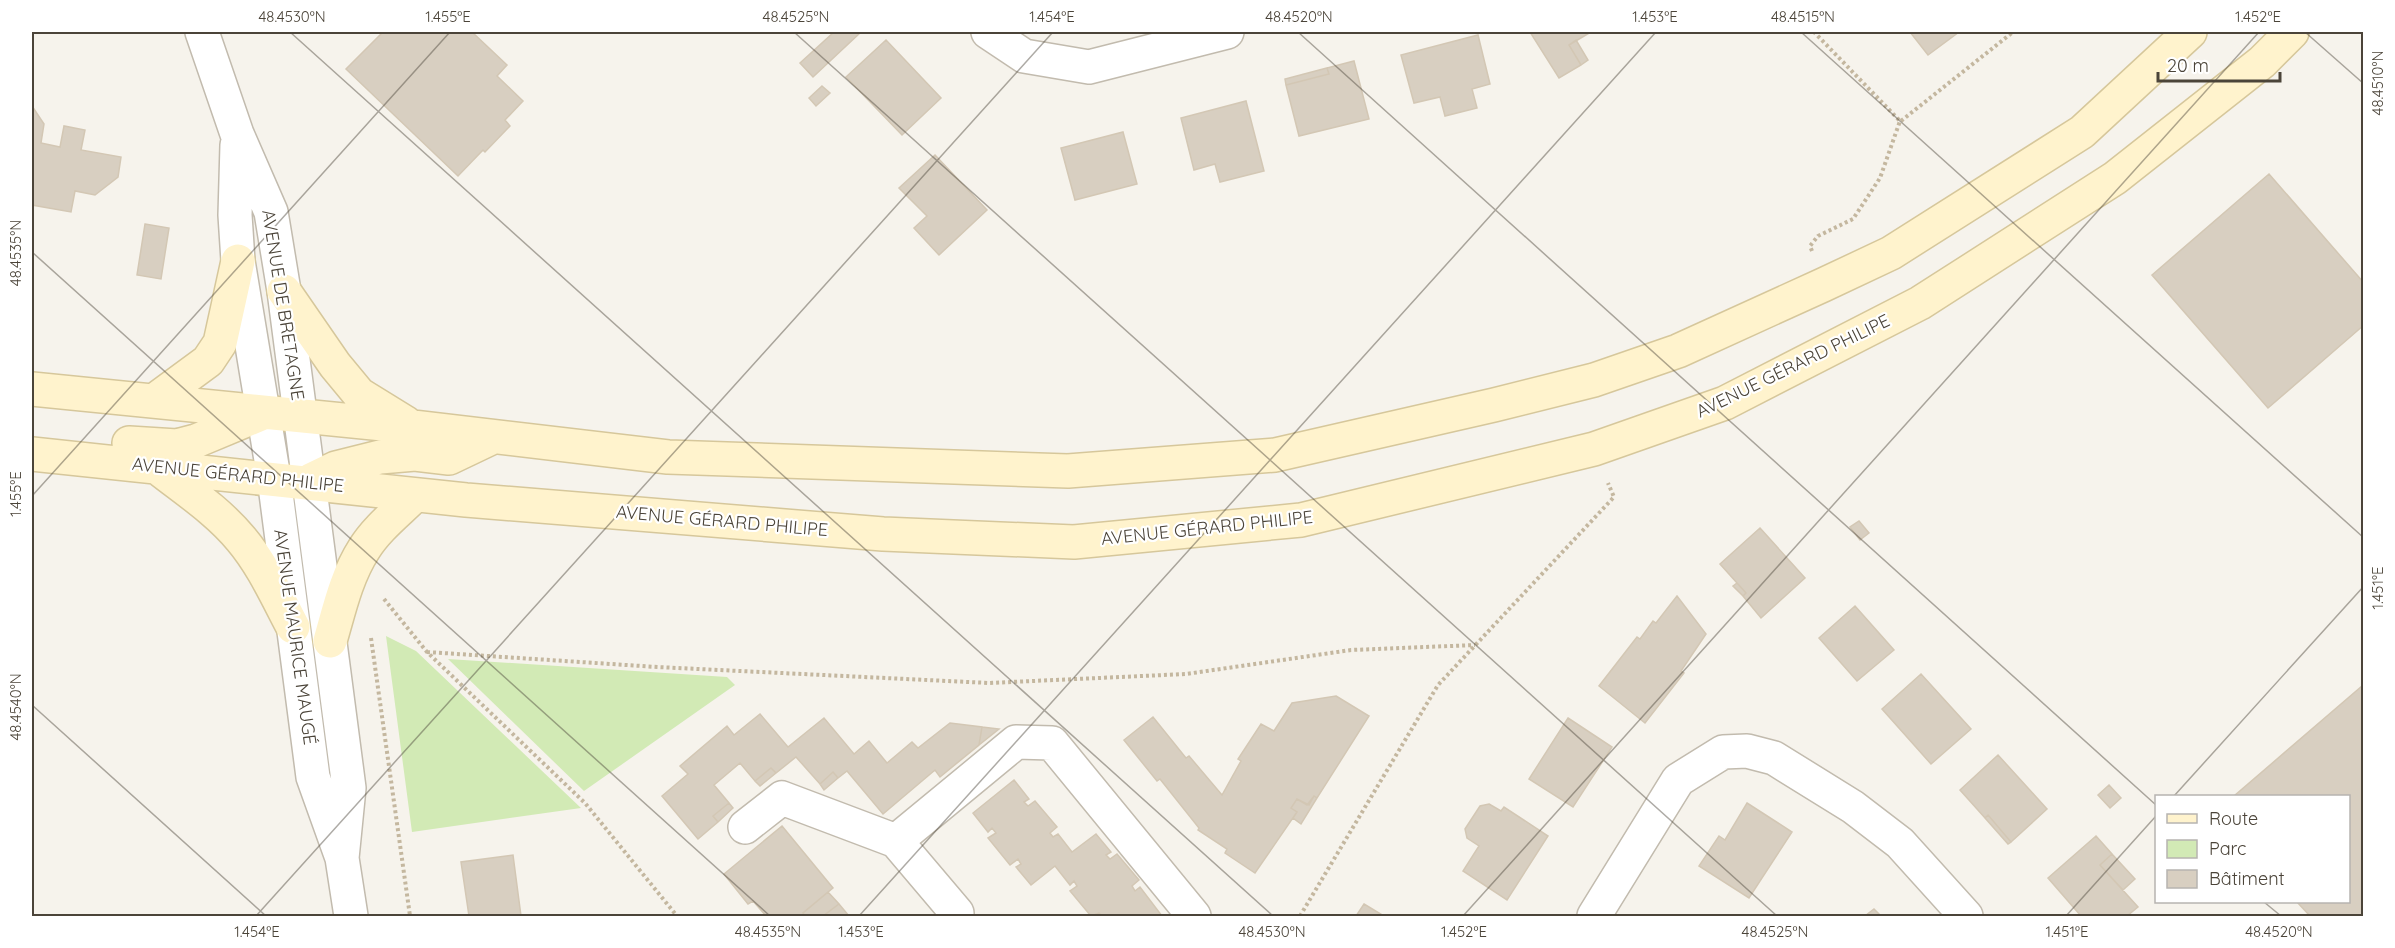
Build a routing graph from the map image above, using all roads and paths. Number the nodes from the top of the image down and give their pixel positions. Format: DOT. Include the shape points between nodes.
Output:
graph roads {
  1 [pos="202,32"];
  2 [pos="988,32"];
  3 [pos="1227,32"];
  4 [pos="1814,32"];
  5 [pos="2013,32"];
  6 [pos="2190,32"];
  7 [pos="2292,32"];
  8 [pos="1900,121"];
  9 [pos="237,134"];
  10 [pos="1815,259"];
  11 [pos="238,261"];
  12 [pos="284,291"];
  13 [pos="32,389"];
  14 [pos="155,400"];
  15 [pos="298,405"];
  16 [pos="264,412"];
  17 [pos="413,427"];
  18 [pos="493,437"];
  19 [pos="44,455"];
  20 [pos="158,468"];
  21 [pos="307,482"];
  22 [pos="275,490"];
  23 [pos="416,495"];
  24 [pos="1614,497"];
  25 [pos="385,590"];
  26 [pos="384,599"];
  27 [pos="379,606"];
  28 [pos="293,627"];
  29 [pos="370,632"];
  30 [pos="330,641"];
  31 [pos="1475,645"];
  32 [pos="427,651"];
  33 [pos="745,827"];
  34 [pos="896,841"];
  35 [pos="342,858"];
  36 [pos="957,913"];
  37 [pos="351,916"];
  38 [pos="410,916"];
  39 [pos="678,916"];
  40 [pos="1194,916"];
  41 [pos="1300,916"];
  42 [pos="1594,916"];
  43 [pos="1966,916"];
  1 -- 9 [label="street, AVENUE DE BRETAGNE"];
  2 -- 3 [label="street" via="1024,56 1089,67"];
  4 -- 8 [label="path"];
  5 -- 8 [label="path"];
  6 -- 18 [label="main road" via="2082,132 1891,253 1678,351 1594,380 1494,405 1275,455 1068,471 668,457"];
  7 -- 23 [label="main road, AVENUE GÉRARD PHILIPE" via="2262,62 2115,178 1920,303 1725,404 1594,449 1301,520 1074,542 883,534"];
  8 -- 10 [label="path" via="1880,178 1853,219 1818,236 1810,246"];
  9 -- 11 [label="street, AVENUE DE BRETAGNE"];
  9 -- 12 [label="street, AVENUE DE BRETAGNE" via="271,212"];
  11 -- 14 [label="main road" via="220,343 208,361"];
  11 -- 16 [label="street, AVENUE DE BRETAGNE"];
  12 -- 15 [label="street, AVENUE DE BRETAGNE"];
  12 -- 17 [label="main road" via="359,394"];
  13 -- 14 [label="main road"];
  14 -- 16 [label="main road"];
  15 -- 16 [label="main road"];
  15 -- 17 [label="main road"];
  15 -- 21 [label="street, AVENUE DE BRETAGNE"];
  16 -- 19 [label="main road" via="177,446 86,439"];
  16 -- 22 [label="street, AVENUE MAURICE MAUGÉ"];
  17 -- 18 [label="main road"];
  18 -- 21 [label="main road" via="448,458 415,454 380,457 336,468"];
  19 -- 20 [label="main road, AVENUE GÉRARD PHILIPE"];
  20 -- 22 [label="main road, AVENUE GÉRARD PHILIPE"];
  20 -- 28 [label="main road" via="207,506 242,540"];
  21 -- 22 [label="main road, AVENUE GÉRARD PHILIPE"];
  21 -- 23 [label="main road, AVENUE GÉRARD PHILIPE"];
  21 -- 30 [label="street, AVENUE MAURICE MAUGÉ"];
  22 -- 28 [label="street, AVENUE MAURICE MAUGÉ"];
  23 -- 30 [label="main road" via="364,549 349,577"];
  24 -- 31 [label="path"];
  25 -- 26 [label="path"];
  26 -- 27 [label="path"];
  26 -- 32 [label="path"];
  28 -- 35 [label="street, AVENUE MAURICE MAUGÉ" via="313,777"];
  29 -- 38 [label="path"];
  30 -- 35 [label="street, AVENUE MAURICE MAUGÉ" via="349,788"];
  31 -- 32 [label="path" via="1351,650 1186,674 989,683"];
  31 -- 41 [label="path" via="1438,685"];
  32 -- 39 [label="path" via="585,803"];
  33 -- 34 [label="street" via="782,798"];
  34 -- 36 [label="street"];
  34 -- 40 [label="street" via="1016,742 1052,743"];
  35 -- 37 [label="street, AVENUE MAURICE MAUGÉ"];
  42 -- 43 [label="street" via="1678,780 1723,752 1747,751 1774,758 1853,807 1900,843"];
}
